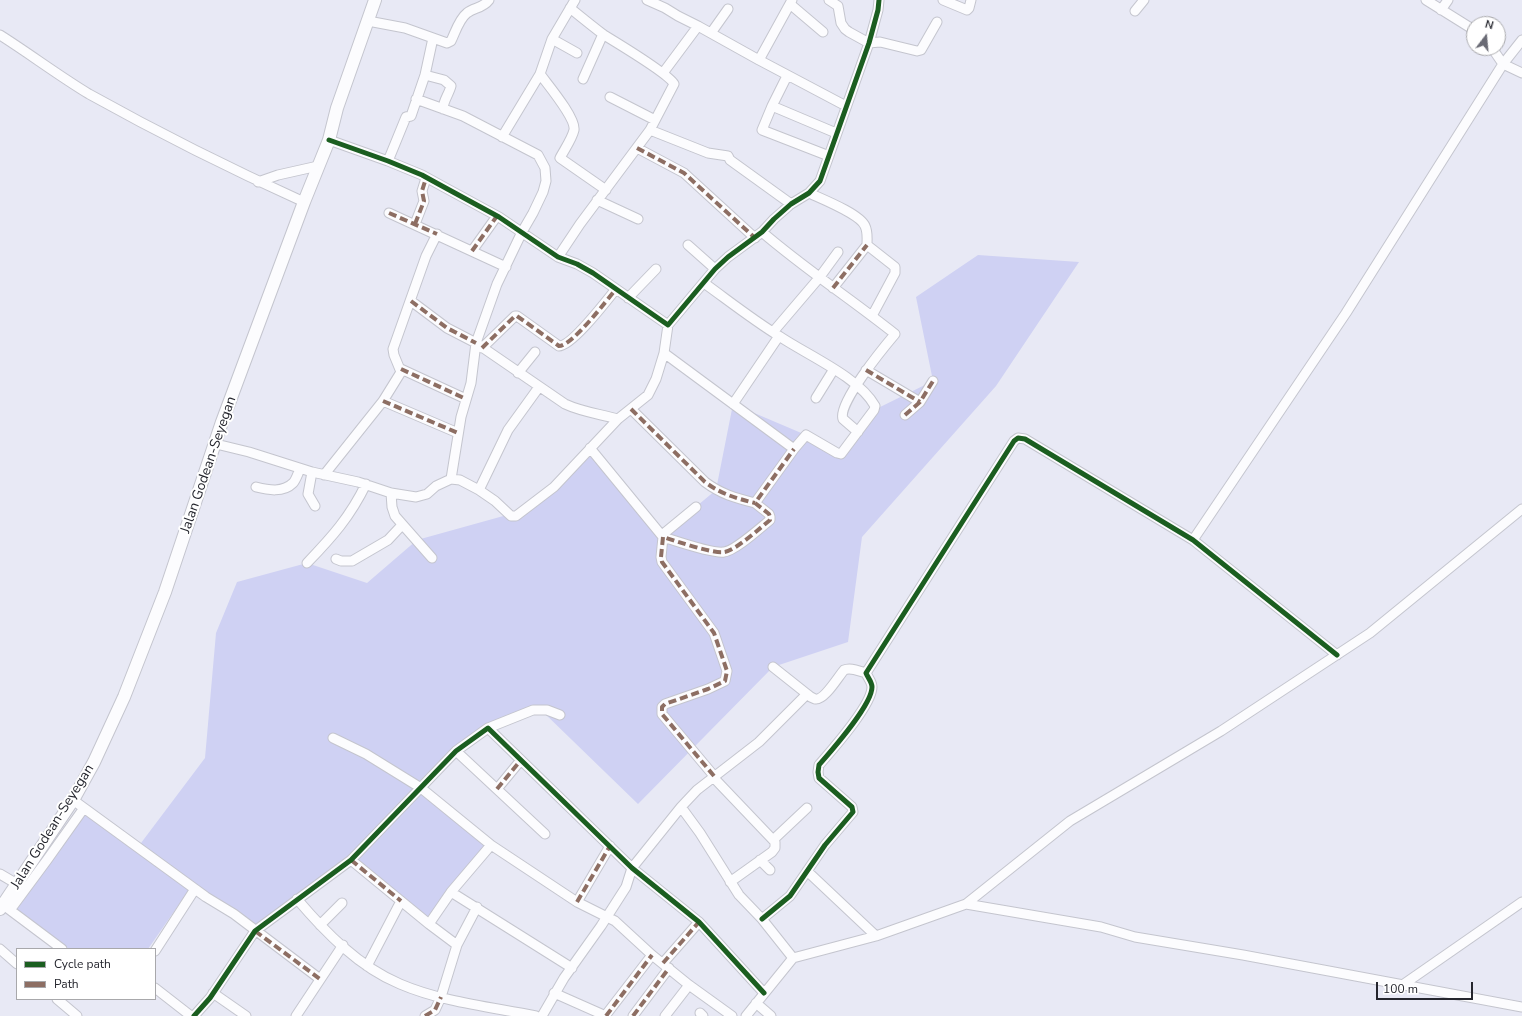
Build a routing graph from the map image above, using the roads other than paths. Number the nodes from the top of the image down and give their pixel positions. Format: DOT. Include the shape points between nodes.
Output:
graph roads {
  1 [pos="375,0"];
  2 [pos="489,0"];
  3 [pos="647,0"];
  4 [pos="670,0"];
  5 [pos="829,0"];
  6 [pos="879,0"];
  7 [pos="943,0"];
  8 [pos="971,0"];
  9 [pos="1144,0"];
  10 [pos="1426,0"];
  11 [pos="1448,0"];
  12 [pos="791,2"];
  13 [pos="573,4"];
  14 [pos="665,8"];
  15 [pos="728,9"];
  16 [pos="1441,10"];
  17 [pos="1135,11"];
  18 [pos="368,21"];
  19 [pos="937,22"];
  20 [pos="1466,25"];
  21 [pos="698,26"];
  22 [pos="823,32"];
  23 [pos="711,33"];
  24 [pos="603,34"];
  25 [pos="0,35"];
  26 [pos="432,38"];
  27 [pos="552,39"];
  28 [pos="1522,40"];
  29 [pos="869,43"];
  30 [pos="577,53"];
  31 [pos="1498,56"];
  32 [pos="759,60"];
  33 [pos="1503,64"];
  34 [pos="663,73"];
  35 [pos="1522,73"];
  36 [pos="540,74"];
  37 [pos="425,75"];
  38 [pos="787,76"];
  39 [pos="583,79"];
  40 [pos="610,97"];
  41 [pos="416,99"];
  42 [pos="772,106"];
  43 [pos="846,106"];
  44 [pos="444,109"];
  45 [pos="655,120"];
  46 [pos="650,130"];
  47 [pos="836,132"];
  48 [pos="502,137"];
  49 [pos="329,140"];
  50 [pos="637,148"];
  51 [pos="829,156"];
  52 [pos="560,158"];
  53 [pos="388,161"];
  54 [pos="318,166"];
  55 [pos="546,168"];
  56 [pos="426,178"];
  57 [pos="258,182"];
  58 [pos="606,190"];
  59 [pos="809,193"];
  60 [pos="597,200"];
  61 [pos="304,202"];
  62 [pos="791,204"];
  63 [pos="388,212"];
  64 [pos="497,216"];
  65 [pos="638,219"];
  66 [pos="415,224"];
  67 [pos="522,232"];
  68 [pos="437,234"];
  69 [pos="758,235"];
  70 [pos="688,244"];
  71 [pos="867,244"];
  72 [pos="472,251"];
  73 [pos="838,252"];
  74 [pos="558,257"];
  75 [pos="506,267"];
  76 [pos="715,269"];
  77 [pos="656,270"];
  78 [pos="819,278"];
  79 [pos="704,283"];
  80 [pos="616,288"];
  81 [pos="833,288"];
  82 [pos="628,298"];
  83 [pos="411,301"];
  84 [pos="872,316"];
  85 [pos="668,325"];
  86 [pos="776,334"];
  87 [pos="479,346"];
  88 [pos="535,352"];
  89 [pos="664,353"];
  90 [pos="401,369"];
  91 [pos="834,369"];
  92 [pos="866,370"];
  93 [pos="518,373"];
  94 [pos="933,381"];
  95 [pos="856,385"];
  96 [pos="539,387"];
  97 [pos="816,398"];
  98 [pos="466,399"];
  99 [pos="384,401"];
  100 [pos="920,402"];
  101 [pos="733,404"];
  102 [pos="631,409"];
  103 [pos="905,415"];
  104 [pos="618,419"];
  105 [pos="858,432"];
  106 [pos="458,433"];
  107 [pos="216,444"];
  108 [pos="590,448"];
  109 [pos="794,449"];
  110 [pos="300,469"];
  111 [pos="312,472"];
  112 [pos="324,474"];
  113 [pos="451,479"];
  114 [pos="366,484"];
  115 [pos="256,487"];
  116 [pos="479,490"];
  117 [pos="391,493"];
  118 [pos="754,503"];
  119 [pos="315,506"];
  120 [pos="696,507"];
  121 [pos="1522,509"];
  122 [pos="402,525"];
  123 [pos="663,536"];
  124 [pos="1193,540"];
  125 [pos="432,558"];
  126 [pos="336,559"];
  127 [pos="307,563"];
  128 [pos="1337,654"];
  129 [pos="773,667"];
  130 [pos="866,673"];
  131 [pos="806,694"];
  132 [pos="560,714"];
  133 [pos="488,728"];
  134 [pos="333,738"];
  135 [pos="456,750"];
  136 [pos="521,760"];
  137 [pos="713,777"];
  138 [pos="421,788"];
  139 [pos="497,789"];
  140 [pos="73,800"];
  141 [pos="681,807"];
  142 [pos="84,808"];
  143 [pos="807,808"];
  144 [pos="545,834"];
  145 [pos="773,840"];
  146 [pos="491,845"];
  147 [pos="610,846"];
  148 [pos="351,860"];
  149 [pos="760,860"];
  150 [pos="632,868"];
  151 [pos="770,870"];
  152 [pos="807,871"];
  153 [pos="0,874"];
  154 [pos="730,882"];
  155 [pos="17,884"];
  156 [pos="195,889"];
  157 [pos="451,892"];
  158 [pos="297,899"];
  159 [pos="401,901"];
  160 [pos="577,902"];
  161 [pos="1522,902"];
  162 [pos="342,903"];
  163 [pos="966,904"];
  164 [pos="4,908"];
  165 [pos="477,908"];
  166 [pos="606,917"];
  167 [pos="762,919"];
  168 [pos="699,922"];
  169 [pos="429,924"];
  170 [pos="320,925"];
  171 [pos="255,930"];
  172 [pos="876,936"];
  173 [pos="342,945"];
  174 [pos="457,945"];
  175 [pos="61,948"];
  176 [pos="0,949"];
  177 [pos="156,949"];
  178 [pos="652,955"];
  179 [pos="793,958"];
  180 [pos="16,963"];
  181 [pos="367,966"];
  182 [pos="666,966"];
  183 [pos="572,968"];
  184 [pos="320,979"];
  185 [pos="1404,984"];
  186 [pos="689,985"];
  187 [pos="156,989"];
  188 [pos="213,993"];
  189 [pos="554,993"];
  190 [pos="764,993"];
  191 [pos="441,997"];
  192 [pos="58,1000"];
  193 [pos="756,1003"];
  194 [pos="1522,1007"];
  195 [pos="77,1016"];
  196 [pos="191,1016"];
  197 [pos="194,1016"];
  198 [pos="246,1016"];
  199 [pos="296,1016"];
  200 [pos="425,1016"];
  201 [pos="536,1016"];
  202 [pos="542,1016"];
  203 [pos="605,1016"];
  204 [pos="633,1016"];
  205 [pos="665,1016"];
  206 [pos="732,1016"];
  207 [pos="746,1016"];
  208 [pos="771,1016"];
  1 -- 18 [label="main road, Jalan Godean-Seyegan"];
  2 -- 26 [label="street" via="463,16 449,43"];
  3 -- 14 [label="street"];
  4 -- 14 [label="street"];
  5 -- 29 [label="street" via="838,6 845,29"];
  6 -- 29 [label="street"];
  7 -- 8 [label="street" via="967,10"];
  9 -- 17 [label="street"];
  10 -- 16 [label="street"];
  11 -- 16 [label="street"];
  12 -- 22 [label="street"];
  12 -- 32 [label="street"];
  13 -- 24 [label="street"];
  13 -- 27 [label="street"];
  14 -- 21 [label="street"];
  15 -- 23 [label="street"];
  16 -- 20 [label="street"];
  18 -- 26 [label="street" via="406,28"];
  18 -- 49 [label="main road, Jalan Godean-Seyegan" via="337,108"];
  19 -- 29 [label="street" via="921,50 880,42"];
  21 -- 23 [label="street"];
  21 -- 34 [label="street"];
  23 -- 32 [label="street"];
  24 -- 34 [label="street"];
  24 -- 39 [label="street"];
  25 -- 57 [label="street" via="88,93"];
  26 -- 37 [label="street"];
  27 -- 30 [label="street"];
  27 -- 36 [label="street"];
  28 -- 33 [label="street"];
  29 -- 43 [label="street"];
  31 -- 33 [label="street"];
  32 -- 38 [label="street"];
  33 -- 35 [label="street"];
  33 -- 124 [label="street" via="1346,313"];
  34 -- 45 [label="street" via="674,84"];
  36 -- 48 [label="street"];
  36 -- 52 [label="street" via="573,121 574,131"];
  37 -- 41 [label="street"];
  37 -- 44 [label="street" via="444,80 451,86"];
  38 -- 42 [label="street"];
  38 -- 43 [label="street"];
  40 -- 45 [label="street"];
  41 -- 44 [label="street"];
  41 -- 53 [label="street" via="411,116 406,117"];
  42 -- 47 [label="street"];
  42 -- 51 [label="street" via="762,131"];
  43 -- 47 [label="street"];
  44 -- 48 [label="street"];
  45 -- 46 [label="street"];
  46 -- 50 [label="street"];
  46 -- 62 [label="street" via="708,153 728,156"];
  47 -- 51 [label="street"];
  48 -- 55 [label="street" via="538,155"];
  49 -- 53 [label="street"];
  49 -- 54 [label="main road, Jalan Godean-Seyegan"];
  50 -- 58 [label="street"];
  50 -- 69 [label="street" via="684,173"];
  51 -- 59 [label="street" via="820,181"];
  52 -- 55 [label="street"];
  52 -- 58 [label="street"];
  53 -- 56 [label="street"];
  54 -- 57 [label="street"];
  54 -- 61 [label="main road, Jalan Godean-Seyegan"];
  55 -- 67 [label="street" via="543,192"];
  56 -- 64 [label="street"];
  56 -- 66 [label="street" via="422,191 424,201"];
  57 -- 61 [label="street"];
  58 -- 60 [label="street"];
  59 -- 62 [label="street"];
  59 -- 71 [label="street" via="847,210 862,220 867,233"];
  60 -- 65 [label="street"];
  60 -- 74 [label="street"];
  61 -- 107 [label="main road, Jalan Godean-Seyegan"];
  62 -- 69 [label="street"];
  63 -- 66 [label="street"];
  64 -- 67 [label="street"];
  64 -- 72 [label="street"];
  66 -- 68 [label="street"];
  67 -- 74 [label="street"];
  67 -- 75 [label="street"];
  68 -- 72 [label="street"];
  68 -- 83 [label="street" via="426,256"];
  69 -- 76 [label="street"];
  69 -- 78 [label="street"];
  70 -- 76 [label="street"];
  71 -- 81 [label="street"];
  71 -- 84 [label="street" via="896,270"];
  72 -- 75 [label="street"];
  73 -- 78 [label="street"];
  74 -- 80 [label="street" via="577,264"];
  75 -- 87 [label="street" via="497,284"];
  76 -- 79 [label="street"];
  77 -- 82 [label="street"];
  78 -- 81 [label="street"];
  78 -- 86 [label="street"];
  79 -- 85 [label="street"];
  79 -- 86 [label="street"];
  80 -- 82 [label="street"];
  80 -- 87 [label="street" via="564,346 559,346 515,316"];
  81 -- 84 [label="street"];
  82 -- 85 [label="street"];
  83 -- 87 [label="street" via="447,328"];
  83 -- 90 [label="street" via="393,349"];
  84 -- 92 [label="street" via="895,334"];
  85 -- 89 [label="street"];
  86 -- 91 [label="street"];
  86 -- 101 [label="street"];
  87 -- 93 [label="street"];
  87 -- 98 [label="street"];
  88 -- 93 [label="street"];
  89 -- 101 [label="street"];
  89 -- 102 [label="street" via="648,395"];
  90 -- 98 [label="street"];
  90 -- 99 [label="street"];
  91 -- 95 [label="street"];
  91 -- 97 [label="street"];
  92 -- 95 [label="street"];
  92 -- 100 [label="street"];
  93 -- 96 [label="street"];
  94 -- 100 [label="street"];
  95 -- 105 [label="street" via="841,416"];
  95 -- 105 [label="street" via="875,406"];
  96 -- 104 [label="street" via="579,411"];
  96 -- 116 [label="street" via="508,430"];
  98 -- 106 [label="street"];
  99 -- 106 [label="street"];
  99 -- 112 [label="street"];
  100 -- 103 [label="street"];
  101 -- 109 [label="street"];
  102 -- 104 [label="street"];
  102 -- 118 [label="street" via="705,482 732,497"];
  104 -- 108 [label="street"];
  105 -- 109 [label="street" via="840,454 806,435"];
  106 -- 113 [label="street"];
  107 -- 110 [label="street"];
  107 -- 140 [label="main road, Jalan Godean-Seyegan" via="150,633 124,697"];
  108 -- 116 [label="street" via="554,487 516,516 511,516"];
  108 -- 123 [label="street"];
  109 -- 118 [label="street"];
  110 -- 111 [label="street"];
  110 -- 115 [label="street" via="294,482 282,488 273,491"];
  111 -- 112 [label="street"];
  111 -- 119 [label="street" via="308,491"];
  112 -- 114 [label="street"];
  113 -- 116 [label="street" via="460,480"];
  113 -- 117 [label="street" via="436,486 427,494 416,497"];
  114 -- 117 [label="street"];
  114 -- 127 [label="street" via="349,515"];
  117 -- 122 [label="street" via="395,516"];
  118 -- 123 [label="street" via="769,514 770,520 727,552 718,552"];
  120 -- 123 [label="street"];
  121 -- 128 [label="street" via="1370,633"];
  122 -- 125 [label="street"];
  122 -- 126 [label="street" via="388,540 352,561 341,562"];
  123 -- 137 [label="street" via="662,562 714,633 727,671 725,681 665,704 662,707 662,714"];
  124 -- 128 [label="street"];
  124 -- 130 [label="street" via="1025,438 1018,438 1014,440"];
  128 -- 163 [label="street" via="1221,731 1070,821"];
  129 -- 131 [label="street"];
  130 -- 131 [label="street" via="855,669 844,670 820,699"];
  130 -- 152 [label="street" via="872,684 869,699 820,765 818,772 819,778 852,807 853,812"];
  131 -- 137 [label="street" via="759,742"];
  132 -- 133 [label="street" via="533,710"];
  133 -- 135 [label="street"];
  133 -- 136 [label="street"];
  134 -- 138 [label="street" via="366,754"];
  135 -- 138 [label="street"];
  135 -- 139 [label="street"];
  136 -- 139 [label="street"];
  136 -- 147 [label="street"];
  137 -- 141 [label="street"];
  137 -- 145 [label="street"];
  138 -- 146 [label="street"];
  138 -- 148 [label="street"];
  139 -- 144 [label="street"];
  140 -- 142 [label="street"];
  140 -- 155 [label="main road, Jalan Godean-Seyegan"];
  141 -- 150 [label="street"];
  141 -- 154 [label="street" via="723,867"];
  142 -- 156 [label="street"];
  142 -- 164 [label="street" via="48,860"];
  143 -- 145 [label="street"];
  145 -- 149 [label="street" via="775,848"];
  146 -- 157 [label="street"];
  146 -- 160 [label="street"];
  147 -- 150 [label="street"];
  147 -- 160 [label="street"];
  148 -- 158 [label="street"];
  148 -- 159 [label="street"];
  149 -- 151 [label="street"];
  149 -- 154 [label="street"];
  150 -- 166 [label="street" via="626,887"];
  150 -- 168 [label="street"];
  152 -- 167 [label="street" via="790,896"];
  152 -- 172 [label="street"];
  153 -- 155 [label="street"];
  154 -- 167 [label="street"];
  155 -- 164 [label="main road, Jalan Godean-Seyegan"];
  156 -- 171 [label="street"];
  156 -- 177 [label="street"];
  157 -- 165 [label="street"];
  157 -- 169 [label="street"];
  158 -- 170 [label="street"];
  158 -- 171 [label="street"];
  159 -- 169 [label="street"];
  159 -- 181 [label="street"];
  160 -- 166 [label="street"];
  161 -- 185 [label="street"];
  162 -- 170 [label="street"];
  163 -- 172 [label="street"];
  163 -- 185 [label="street" via="1100,927 1135,937"];
  164 -- 175 [label="street"];
  165 -- 174 [label="street"];
  165 -- 183 [label="street"];
  166 -- 178 [label="street" via="615,921"];
  166 -- 183 [label="street"];
  167 -- 179 [label="street"];
  168 -- 182 [label="street"];
  168 -- 190 [label="street"];
  169 -- 174 [label="street"];
  170 -- 173 [label="street"];
  171 -- 184 [label="street"];
  171 -- 188 [label="street"];
  172 -- 179 [label="street"];
  173 -- 181 [label="street"];
  173 -- 184 [label="street"];
  174 -- 191 [label="street"];
  176 -- 180 [label="street"];
  178 -- 182 [label="street"];
  178 -- 203 [label="street"];
  179 -- 190 [label="street"];
  181 -- 191 [label="street" via="399,984"];
  182 -- 186 [label="street"];
  182 -- 204 [label="street"];
  183 -- 189 [label="street"];
  184 -- 199 [label="street"];
  185 -- 194 [label="street"];
  186 -- 205 [label="street"];
  186 -- 206 [label="street"];
  187 -- 196 [label="street"];
  188 -- 197 [label="street"];
  188 -- 198 [label="street"];
  189 -- 202 [label="street"];
  189 -- 203 [label="street"];
  190 -- 193 [label="street"];
  191 -- 200 [label="street" via="435,1010"];
  191 -- 201 [label="street"];
  192 -- 195 [label="street"];
  193 -- 207 [label="street"];
  193 -- 208 [label="street"];
}
